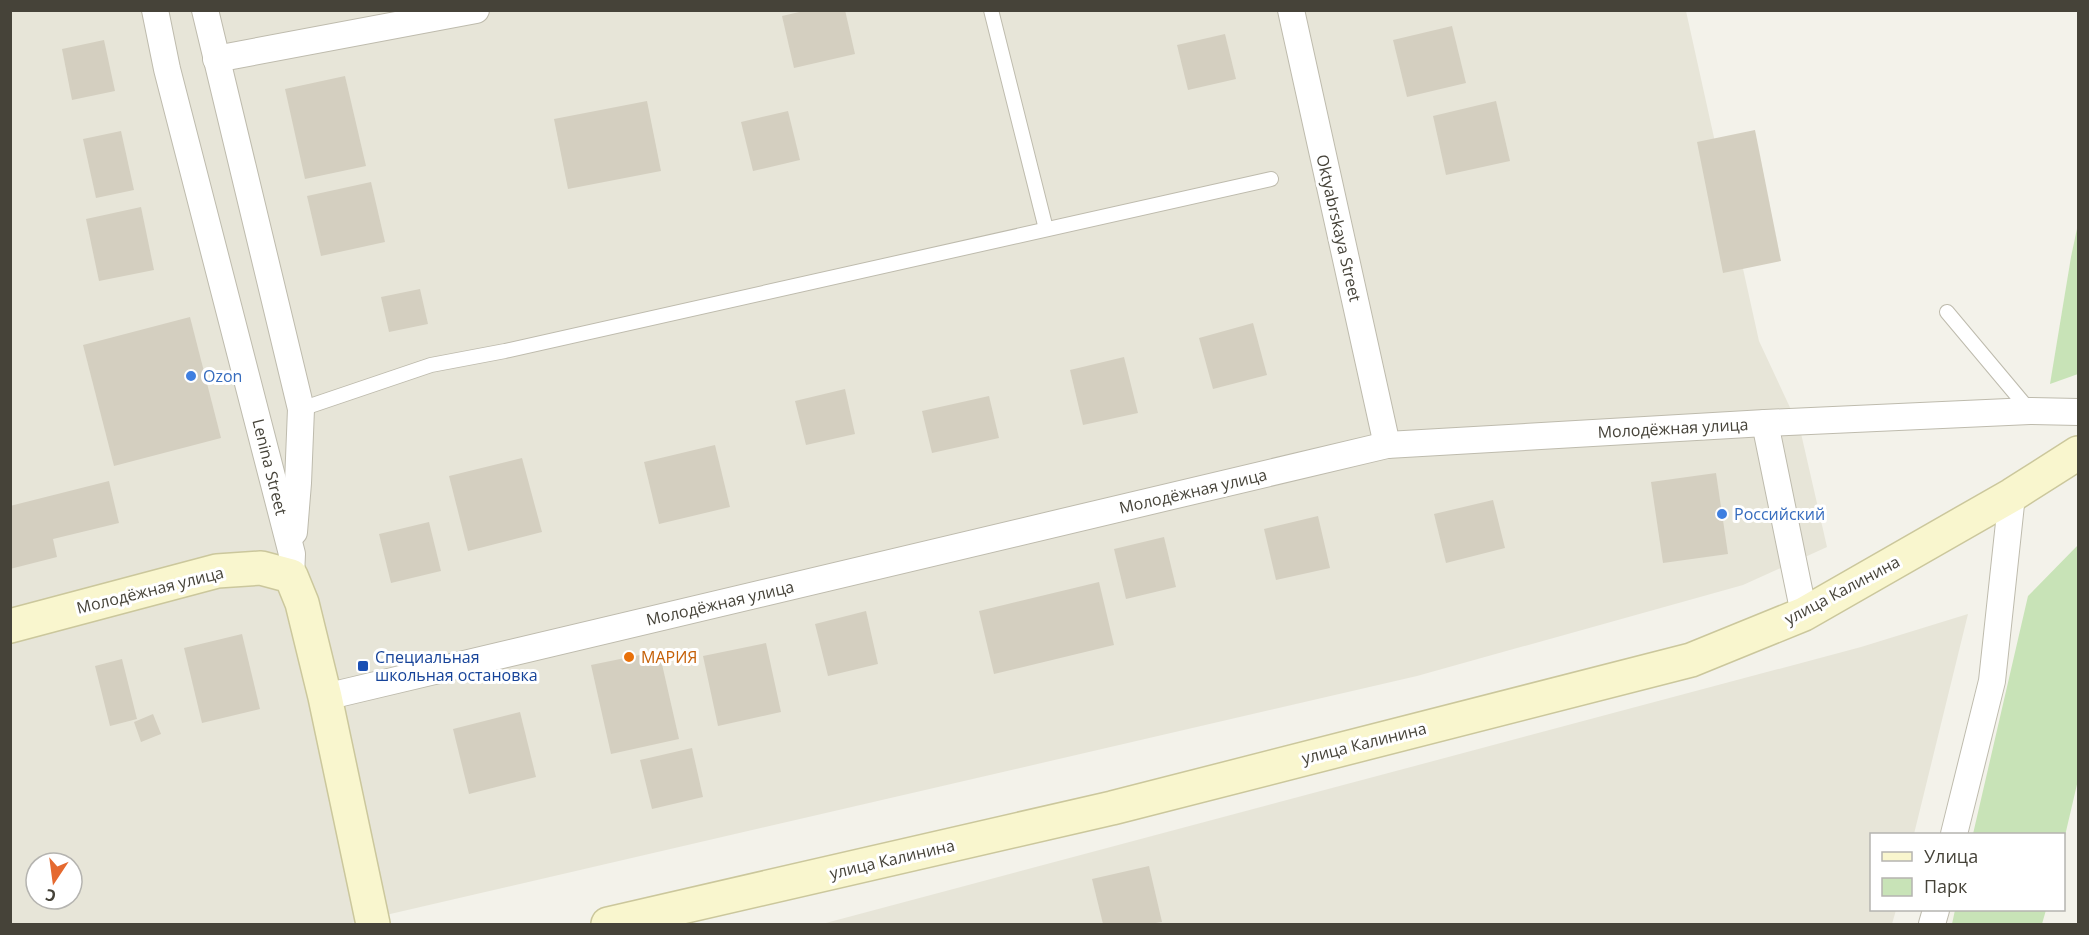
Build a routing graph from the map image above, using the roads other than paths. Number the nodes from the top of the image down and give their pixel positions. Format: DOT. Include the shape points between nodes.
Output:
graph roads {
  1 [pos="155,10"];
  2 [pos="205,10"];
  3 [pos="476,10"];
  4 [pos="991,10"];
  5 [pos="1291,10"];
  6 [pos="216,59"];
  7 [pos="1271,179"];
  8 [pos="1046,229"];
  9 [pos="1947,312"];
  10 [pos="301,409"];
  11 [pos="2030,411"];
  12 [pos="2079,412"];
  13 [pos="1765,423"];
  14 [pos="1387,445"];
  15 [pos="2079,453"];
  16 [pos="2012,495"];
  17 [pos="291,565"];
  18 [pos="1804,614"];
  19 [pos="10,626"];
  20 [pos="325,697"];
  21 [pos="1954,833"];
  22 [pos="373,924"];
  23 [pos="608,924"];
  1 -- 17 [label="street, Lenina Street"];
  2 -- 6 [label="street"];
  3 -- 6 [label="street"];
  4 -- 8 [label="lane"];
  5 -- 14 [label="street, Oktyabrskaya Street"];
  6 -- 10 [label="street"];
  7 -- 8 [label="lane"];
  8 -- 10 [label="lane" via="431,365"];
  9 -- 11 [label="lane"];
  10 -- 17 [label="street"];
  11 -- 12 [label="street, Молодёжная улица"];
  11 -- 13 [label="street, Молодёжная улица"];
  13 -- 14 [label="street, Молодёжная улица"];
  13 -- 18 [label="street"];
  14 -- 20 [label="street, Молодёжная улица"];
  15 -- 16 [label="street, улица Калинина"];
  16 -- 18 [label="street, улица Калинина"];
  16 -- 21 [label="street" via="1992,681"];
  17 -- 19 [label="street, Молодёжная улица" via="217,572"];
  17 -- 20 [label="street, Lenina Street"];
  18 -- 23 [label="street, улица Калинина" via="1680,663 1112,808"];
  20 -- 22 [label="street, Lenina Street"];
}
